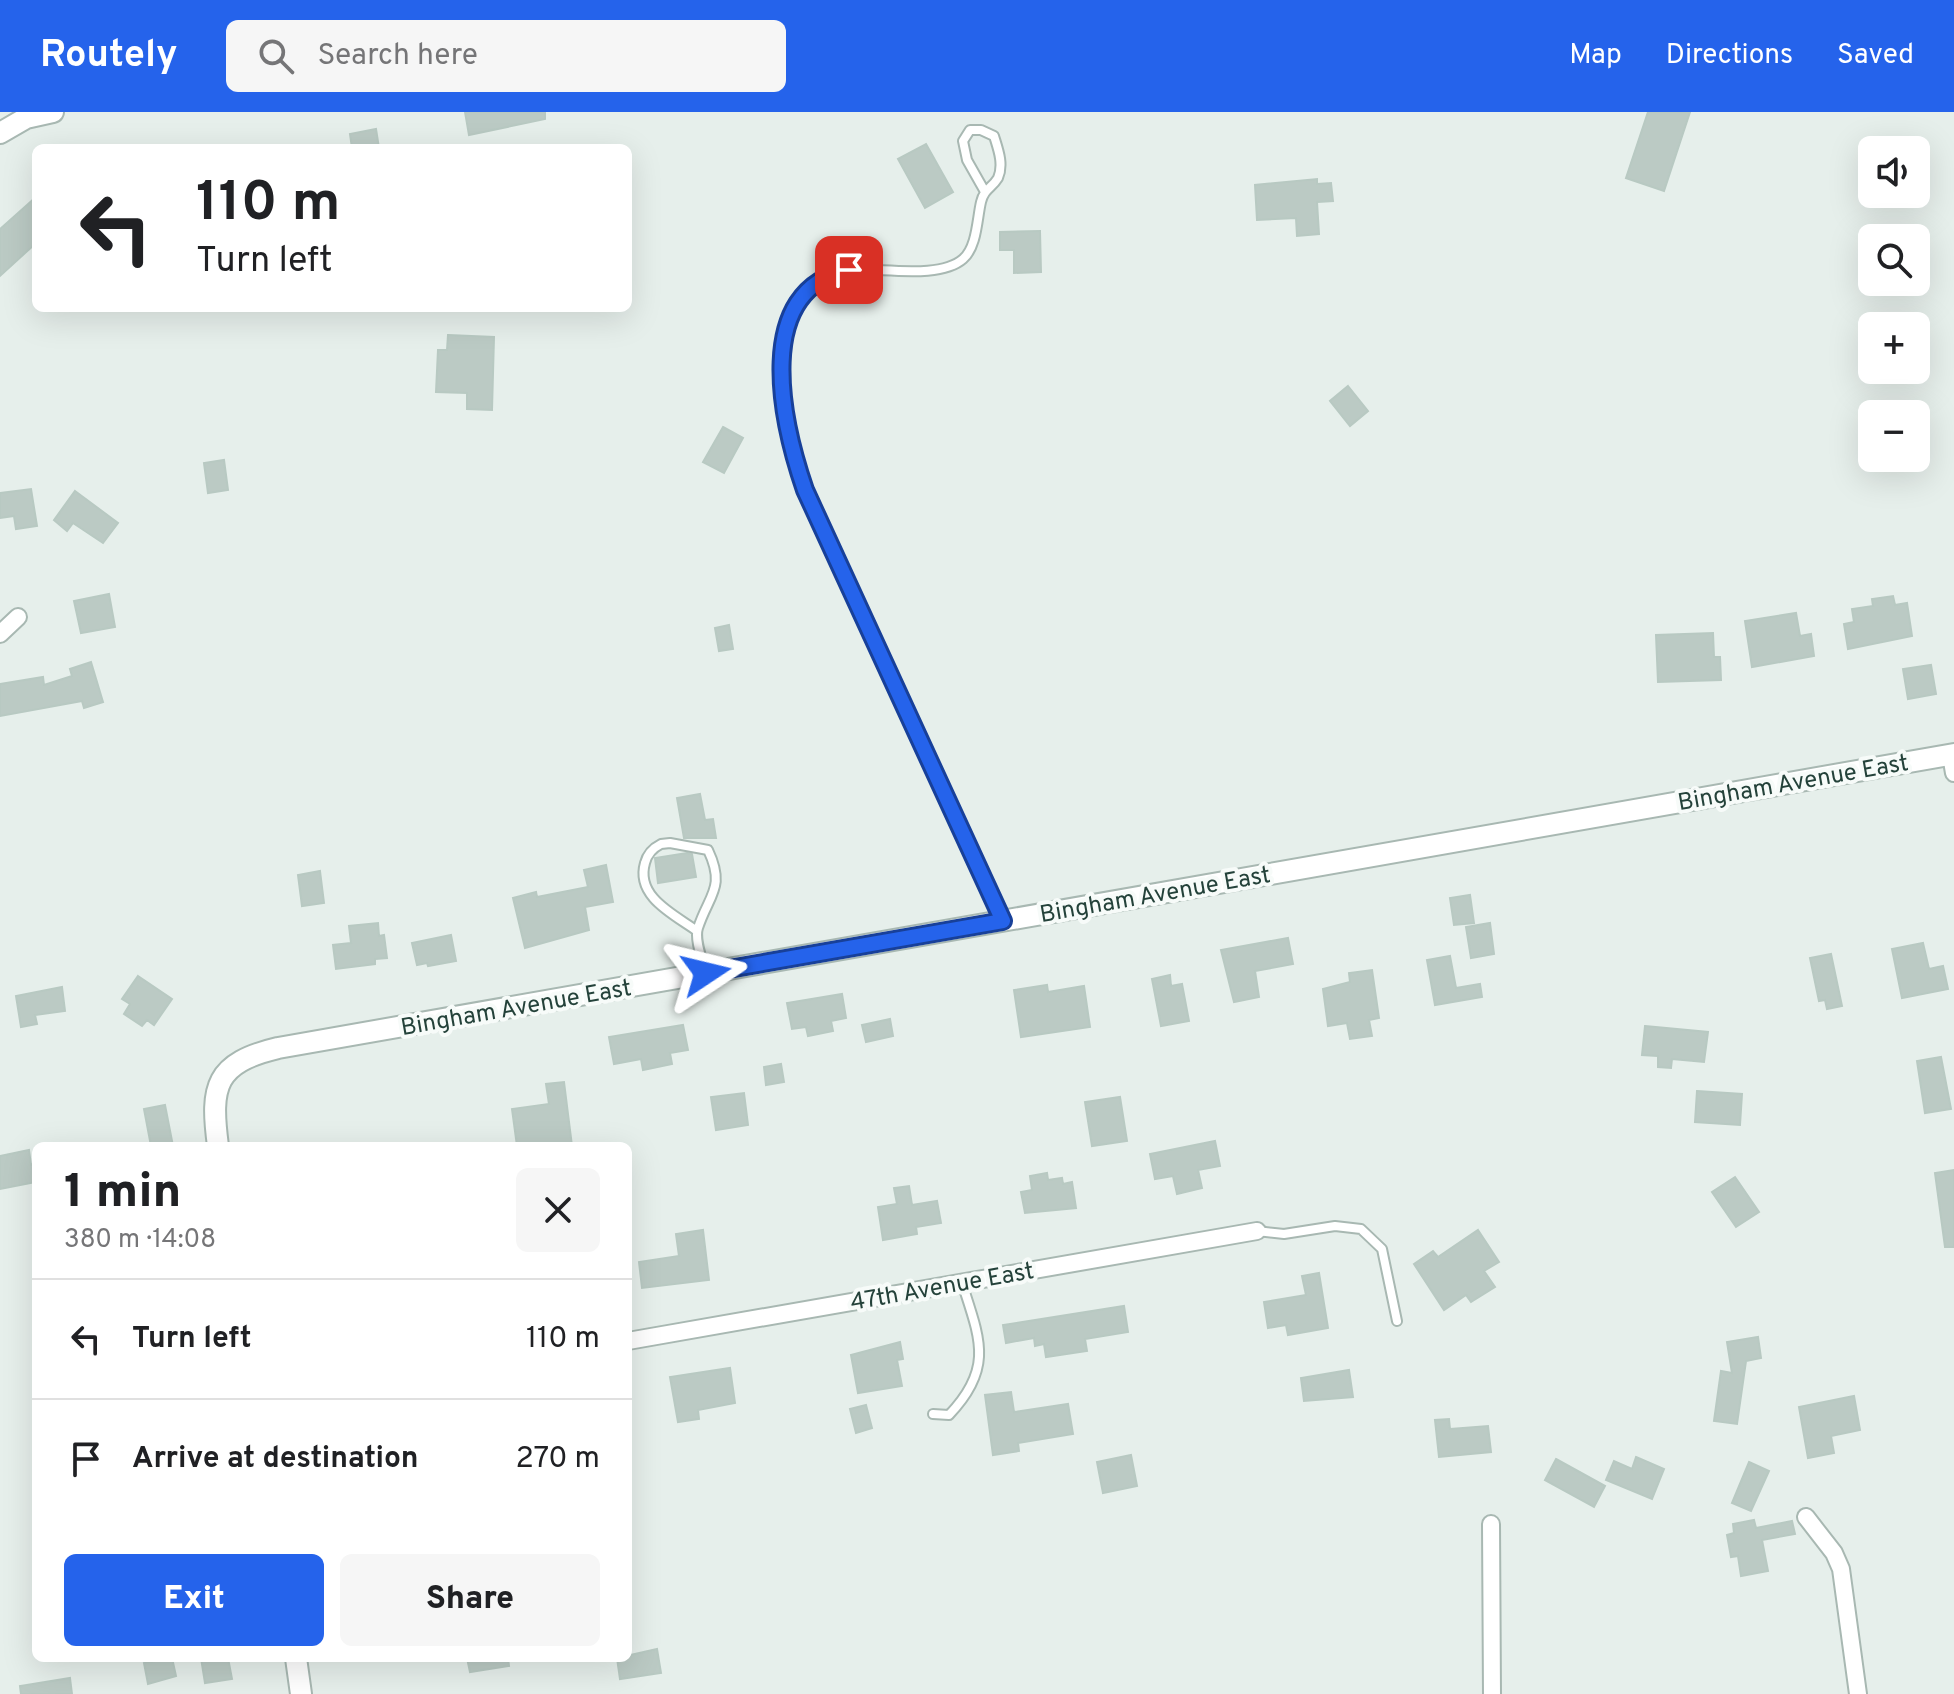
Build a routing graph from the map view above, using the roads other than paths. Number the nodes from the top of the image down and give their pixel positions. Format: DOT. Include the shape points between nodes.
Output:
graph roads {
  1 [pos="53,112"];
  2 [pos="0,133"];
  3 [pos="984,190"];
  4 [pos="18,617"];
  5 [pos="0,634"];
  6 [pos="1953,761"];
  7 [pos="1003,921"];
  8 [pos="697,931"];
  9 [pos="706,973"];
  10 [pos="217,1142"];
  11 [pos="1257,1231"];
  12 [pos="961,1283"];
  13 [pos="1397,1321"];
  14 [pos="632,1340"];
  15 [pos="933,1414"];
  16 [pos="1806,1517"];
  17 [pos="1491,1524"];
  18 [pos="297,1662"];
  19 [pos="301,1694"];
  20 [pos="1492,1694"];
  21 [pos="1858,1694"];
  1 -- 2 [label="street" via="26,118"];
  3 -- 3 [label="lane" via="998,178 1001,158 994,136 970,130 963,141 967,160"];
  3 -- 7 [label="lane" via="971,249 961,261 931,270 849,270 811,283 798,299 785,333 781,380 792,453 805,490"];
  4 -- 5 [label="street"];
  6 -- 7 [label="street, Bingham Avenue East"];
  7 -- 9 [label="street, Bingham Avenue East"];
  8 -- 8 [label="lane" via="715,889 715,866 708,850 661,844 645,860 647,890"];
  8 -- 9 [label="lane"];
  9 -- 10 [label="street, Bingham Avenue East" via="245,1058 221,1077 214,1095"];
  11 -- 12 [label="street, 47th Avenue East"];
  11 -- 13 [label="lane" via="1361,1229 1382,1249"];
  12 -- 14 [label="street, 47th Avenue East"];
  12 -- 15 [label="lane" via="981,1348 979,1373 969,1394 949,1415"];
  16 -- 21 [label="street" via="1841,1569"];
  17 -- 20 [label="street"];
  18 -- 19 [label="street"];
}
